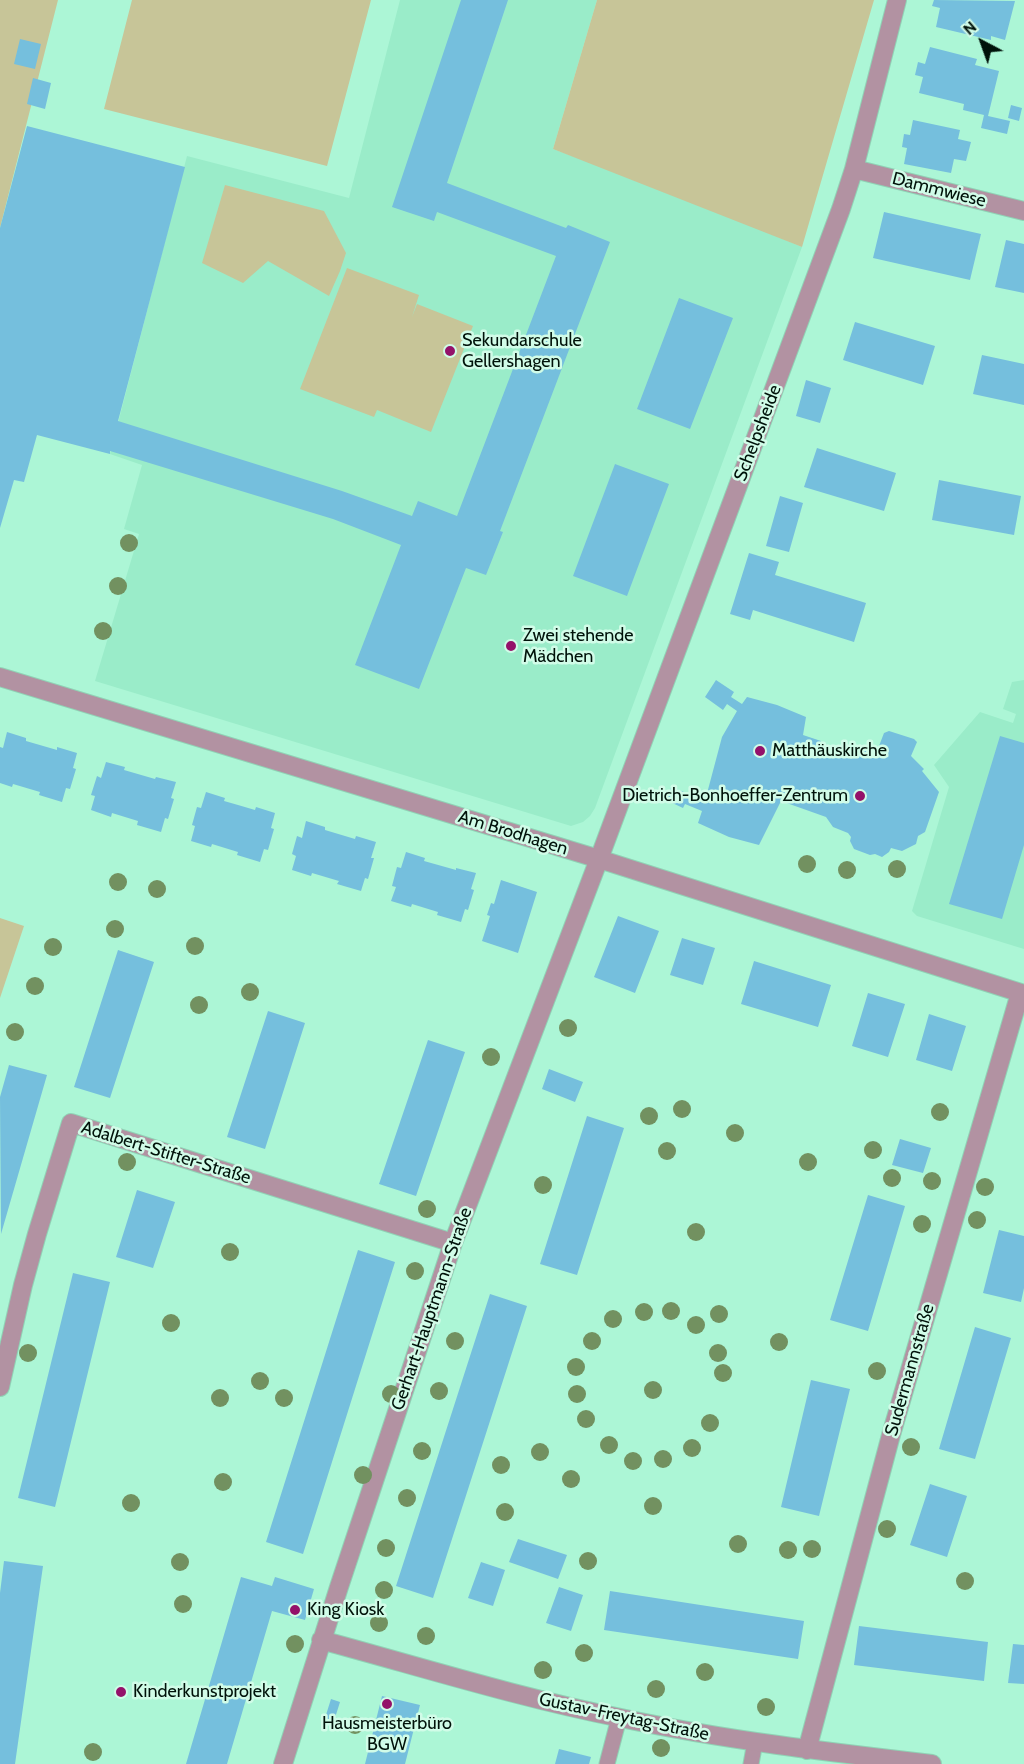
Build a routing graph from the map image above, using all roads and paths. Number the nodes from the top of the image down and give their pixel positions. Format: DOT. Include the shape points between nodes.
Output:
graph roads {
  1 [pos="897,0"];
  2 [pos="854,170"];
  3 [pos="1024,211"];
  4 [pos="0,677"];
  5 [pos="599,859"];
  6 [pos="1022,993"];
  7 [pos="453,1243"];
  8 [pos="0,1387"];
  9 [pos="321,1640"];
  10 [pos="619,1718"];
  11 [pos="755,1742"];
  12 [pos="807,1750"];
  13 [pos="891,1762"];
  14 [pos="282,1764"];
  15 [pos="607,1764"];
  16 [pos="751,1764"];
  17 [pos="932,1764"];
  1 -- 2 [label="street, Schelpsheide"];
  2 -- 3 [label="street, Dammwiese"];
  2 -- 5 [label="street, Schelpsheide"];
  4 -- 5 [label="street, Am Brodhagen"];
  5 -- 6 [label="street, Am Brodhagen"];
  5 -- 7 [label="street, Gerhart-Hauptmann-Straße"];
  6 -- 12 [label="street, Sudermannstraße" via="891,1435"];
  7 -- 8 [label="street, Adalbert-Stifter-Straße" via="71,1123 23,1285"];
  7 -- 9 [label="street, Gerhart-Hauptmann-Straße"];
  9 -- 10 [label="street, Gustav-Freytag-Straße" via="495,1689"];
  9 -- 14 [label="street, Gerhart-Hauptmann-Straße"];
  10 -- 11 [label="street, Gustav-Freytag-Straße"];
  10 -- 15 [label="lane"];
  11 -- 12 [label="street, Gustav-Freytag-Straße"];
  11 -- 16 [label="lane"];
  12 -- 13 [label="street, Gustav-Freytag-Straße"];
  13 -- 17 [label="street, Gustav-Freytag-Straße"];
}
